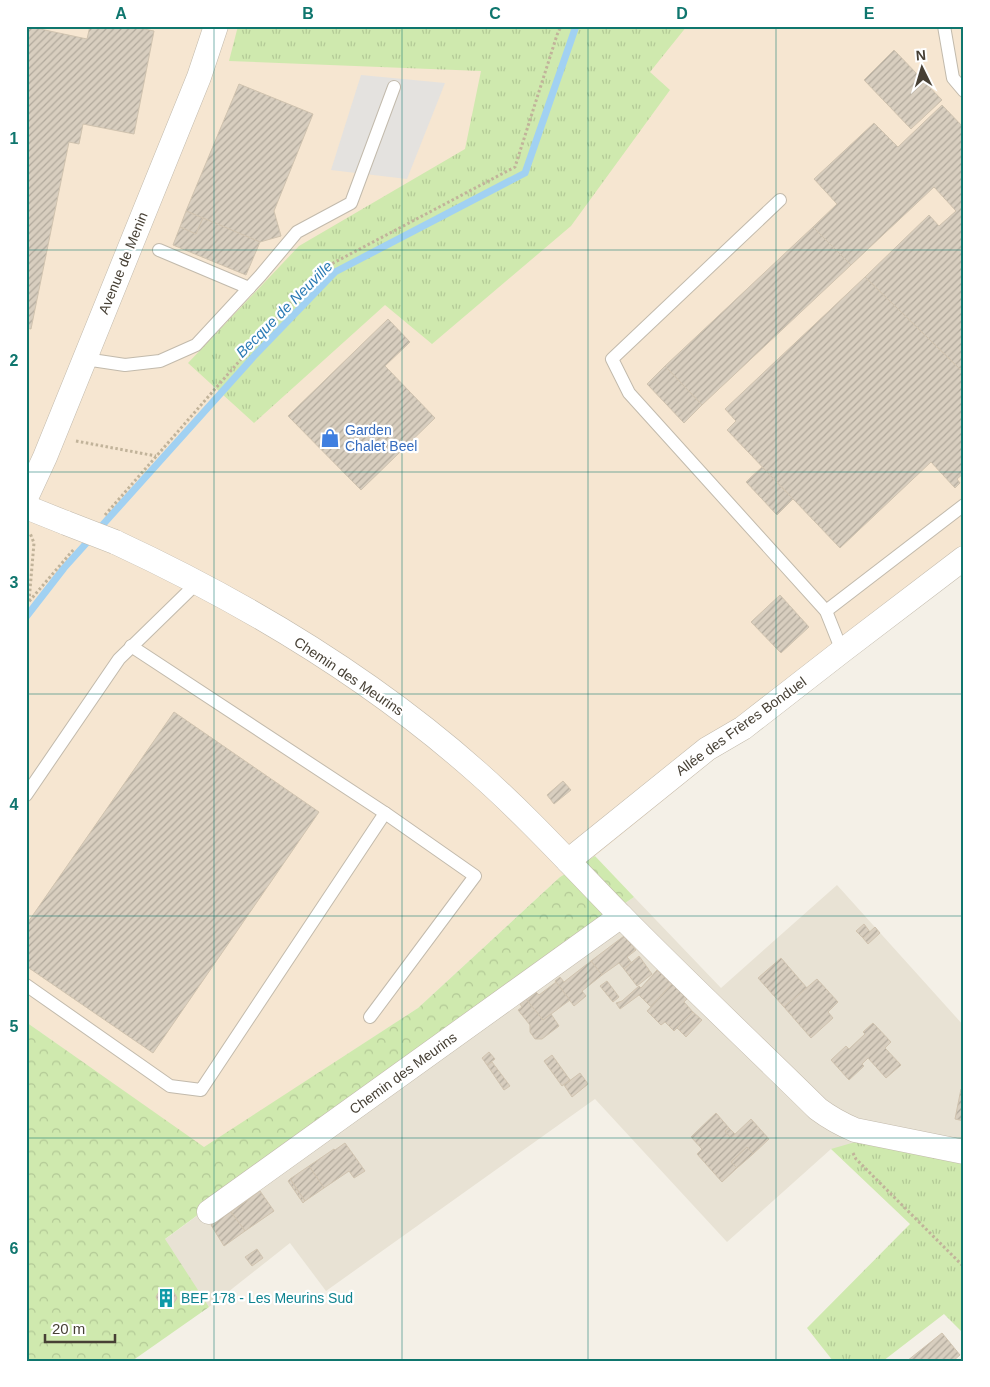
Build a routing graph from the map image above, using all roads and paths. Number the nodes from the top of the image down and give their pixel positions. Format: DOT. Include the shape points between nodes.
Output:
graph roads {
  1 [pos="216,26"];
  2 [pos="561,26"];
  3 [pos="944,26"];
  4 [pos="394,87"];
  5 [pos="964,91"];
  6 [pos="780,200"];
  7 [pos="159,250"];
  8 [pos="249,288"];
  9 [pos="85,359"];
  10 [pos="53,437"];
  11 [pos="156,456"];
  12 [pos="26,498"];
  13 [pos="964,505"];
  14 [pos="27,517"];
  15 [pos="99,521"];
  16 [pos="80,543"];
  17 [pos="964,558"];
  18 [pos="197,583"];
  19 [pos="28,603"];
  20 [pos="826,611"];
  21 [pos="131,646"];
  22 [pos="842,651"];
  23 [pos="26,795"];
  24 [pos="385,813"];
  25 [pos="568,860"];
  26 [pos="621,916"];
  27 [pos="26,985"];
  28 [pos="370,1017"];
  29 [pos="839,1123"];
  30 [pos="964,1152"];
  31 [pos="209,1212"];
  32 [pos="964,1267"];
  1 -- 9 [label="street, Avenue de Menin" via="199,77"];
  2 -- 11 [label="path" via="515,166 318,271"];
  3 -- 5 [label="lane" via="952,78"];
  4 -- 8 [label="lane" via="351,203 297,232"];
  6 -- 20 [label="lane" via="612,359 629,393"];
  7 -- 8 [label="lane"];
  8 -- 9 [label="lane" via="196,345 160,361 125,365"];
  9 -- 10 [label="street, Avenue de Menin"];
  10 -- 11 [label="path"];
  10 -- 12 [label="street, Avenue de Menin"];
  11 -- 15 [label="path"];
  13 -- 20 [label="lane"];
  14 -- 18 [label="street, Chemin des Meurins, bridge" via="66,523 115,542"];
  14 -- 19 [label="path" via="34,543"];
  16 -- 19 [label="path"];
  17 -- 22 [label="street, Allée des Frères Bonduel"];
  18 -- 21 [label="lane"];
  18 -- 25 [label="street, Chemin des Meurins" via="305,645 403,713 476,771"];
  20 -- 22 [label="lane"];
  21 -- 23 [label="lane"];
  21 -- 24 [label="lane"];
  22 -- 25 [label="street, Allée des Frères Bonduel" via="743,728 707,749"];
  24 -- 27 [label="lane" via="200,1090 170,1086"];
  24 -- 28 [label="lane" via="475,876"];
  25 -- 26 [label="street, Chemin des Meurins"];
  26 -- 29 [label="street, Chemin des Meurins" via="818,1109"];
  26 -- 31 [label="street, Chemin des Meurins"];
  29 -- 30 [label="street, Chemin des Meurins" via="855,1130"];
  29 -- 32 [label="path" via="856,1159"];
}
